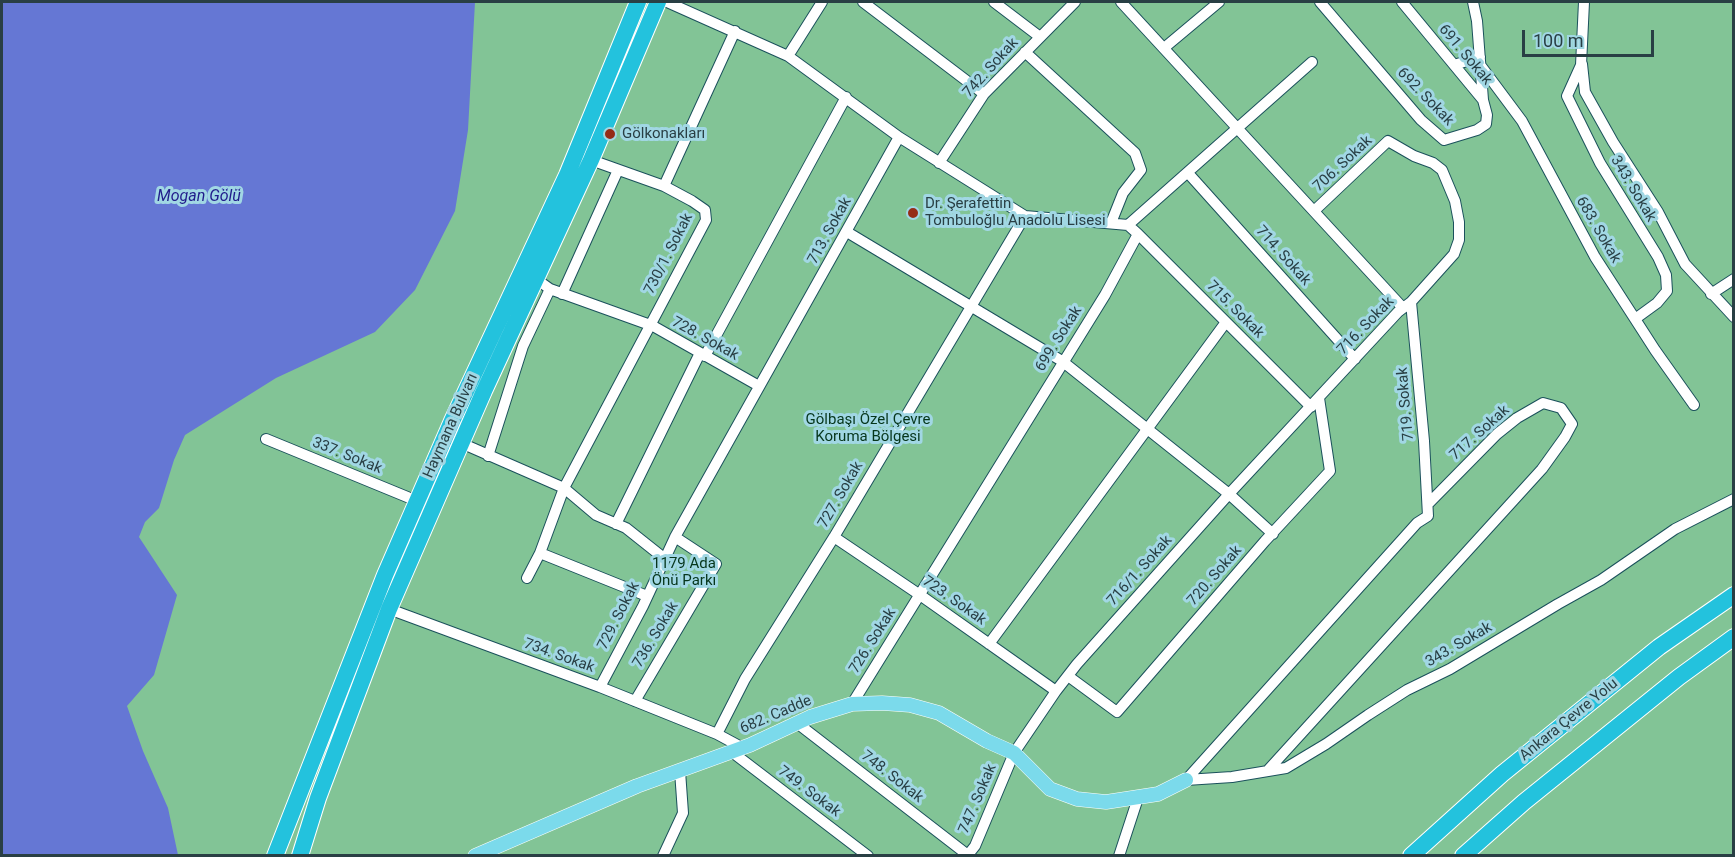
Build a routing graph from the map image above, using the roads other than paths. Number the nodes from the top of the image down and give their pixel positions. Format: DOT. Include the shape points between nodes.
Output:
graph roads {
  1 [pos="638,2"];
  2 [pos="658,2"];
  3 [pos="667,2"];
  4 [pos="822,2"];
  5 [pos="863,2"];
  6 [pos="994,2"];
  7 [pos="1075,2"];
  8 [pos="1121,2"];
  9 [pos="1219,2"];
  10 [pos="1320,2"];
  11 [pos="1402,2"];
  12 [pos="1473,2"];
  13 [pos="1584,2"];
  14 [pos="735,31"];
  15 [pos="1040,37"];
  16 [pos="1164,48"];
  17 [pos="1025,52"];
  18 [pos="788,56"];
  19 [pos="1582,57"];
  20 [pos="1481,62"];
  21 [pos="1312,63"];
  22 [pos="1454,65"];
  23 [pos="984,94"];
  24 [pos="846,97"];
  25 [pos="1483,100"];
  26 [pos="1239,128"];
  27 [pos="899,137"];
  28 [pos="591,160"];
  29 [pos="939,163"];
  30 [pos="618,170"];
  31 [pos="1188,173"];
  32 [pos="664,186"];
  33 [pos="1314,211"];
  34 [pos="1025,216"];
  35 [pos="1111,223"];
  36 [pos="1128,225"];
  37 [pos="847,232"];
  38 [pos="1138,234"];
  39 [pos="1454,254"];
  40 [pos="536,279"];
  41 [pos="1734,279"];
  42 [pos="550,289"];
  43 [pos="562,294"];
  44 [pos="1711,294"];
  45 [pos="1407,305"];
  46 [pos="971,308"];
  47 [pos="1734,317"];
  48 [pos="1635,319"];
  49 [pos="1226,322"];
  50 [pos="649,325"];
  51 [pos="702,354"];
  52 [pos="1355,358"];
  53 [pos="1062,362"];
  54 [pos="759,386"];
  55 [pos="484,391"];
  56 [pos="504,401"];
  57 [pos="1315,402"];
  58 [pos="1694,405"];
  59 [pos="1299,420"];
  60 [pos="1148,429"];
  61 [pos="266,439"];
  62 [pos="461,443"];
  63 [pos="488,456"];
  64 [pos="564,488"];
  65 [pos="1229,494"];
  66 [pos="1734,499"];
  67 [pos="417,501"];
  68 [pos="1428,504"];
  69 [pos="616,524"];
  70 [pos="1273,534"];
  71 [pos="675,537"];
  72 [pos="834,537"];
  73 [pos="540,553"];
  74 [pos="665,560"];
  75 [pos="527,578"];
  76 [pos="921,595"];
  77 [pos="1734,595"];
  78 [pos="647,596"];
  79 [pos="389,609"];
  80 [pos="1734,637"];
  81 [pos="989,644"];
  82 [pos="1068,676"];
  83 [pos="600,687"];
  84 [pos="1056,691"];
  85 [pos="635,701"];
  86 [pos="852,705"];
  87 [pos="797,723"];
  88 [pos="717,734"];
  89 [pos="737,750"];
  90 [pos="1014,753"];
  91 [pos="1269,769"];
  92 [pos="680,771"];
  93 [pos="1186,780"];
  94 [pos="1138,798"];
  95 [pos="275,855"];
  96 [pos="300,855"];
  97 [pos="475,855"];
  98 [pos="663,855"];
  99 [pos="868,855"];
  100 [pos="968,855"];
  101 [pos="1119,855"];
  102 [pos="1411,855"];
  103 [pos="1463,855"];
  1 -- 67 [label="highway, Haymana Bulvarı" via="567,175"];
  2 -- 28 [label="highway, Haymana Bulvarı"];
  3 -- 14 [label="street"];
  4 -- 18 [label="street"];
  5 -- 23 [label="street"];
  6 -- 15 [label="street"];
  7 -- 15 [label="street, 742. Sokak"];
  8 -- 16 [label="street"];
  9 -- 16 [label="street"];
  10 -- 25 [label="street, 692. Sokak" via="1421,120 1444,140 1486,124"];
  11 -- 22 [label="street, 691. Sokak"];
  12 -- 20 [label="street, 692. Sokak"];
  13 -- 19 [label="street"];
  14 -- 18 [label="street"];
  14 -- 32 [label="street"];
  15 -- 17 [label="street, 742. Sokak"];
  16 -- 26 [label="street"];
  17 -- 23 [label="street, 742. Sokak"];
  17 -- 35 [label="street" via="1135,153 1141,170 1123,193"];
  18 -- 24 [label="street"];
  19 -- 44 [label="street" via="1585,92 1685,264"];
  19 -- 48 [label="street, 343. Sokak" via="1568,96 1600,163 1666,275 1667,291"];
  20 -- 22 [label="street"];
  20 -- 25 [label="street, 692. Sokak"];
  20 -- 48 [label="street, 683. Sokak" via="1522,121 1595,257"];
  21 -- 26 [label="street"];
  22 -- 25 [label="street, 691. Sokak"];
  23 -- 29 [label="street, 742. Sokak"];
  24 -- 27 [label="street"];
  24 -- 51 [label="street"];
  26 -- 31 [label="street"];
  26 -- 33 [label="street"];
  27 -- 29 [label="street"];
  27 -- 37 [label="street, 713. Sokak"];
  28 -- 30 [label="street, 730/1. Sokak"];
  28 -- 40 [label="highway, Haymana Bulvarı"];
  29 -- 34 [label="street"];
  30 -- 32 [label="street, 730/1. Sokak"];
  30 -- 43 [label="street"];
  31 -- 36 [label="street"];
  31 -- 52 [label="street, 714. Sokak"];
  32 -- 50 [label="street, 730/1. Sokak" via="705,210 706,220"];
  33 -- 39 [label="street, 706. Sokak" via="1388,141 1442,170 1459,222"];
  33 -- 45 [label="street"];
  34 -- 35 [label="street"];
  34 -- 46 [label="street, 727. Sokak"];
  35 -- 36 [label="street"];
  36 -- 38 [label="street"];
  37 -- 46 [label="street"];
  37 -- 54 [label="street, 713. Sokak"];
  38 -- 49 [label="street, 715. Sokak"];
  38 -- 53 [label="street, 699. Sokak"];
  39 -- 45 [label="street, 716. Sokak"];
  40 -- 42 [label="street, 728. Sokak"];
  40 -- 55 [label="highway, Haymana Bulvarı"];
  41 -- 44 [label="street"];
  42 -- 43 [label="street, 728. Sokak"];
  42 -- 56 [label="street" via="523,346"];
  43 -- 50 [label="street, 728. Sokak"];
  44 -- 47 [label="street"];
  45 -- 52 [label="street, 716. Sokak"];
  45 -- 68 [label="street, 719. Sokak"];
  46 -- 53 [label="street"];
  46 -- 72 [label="street, 727. Sokak"];
  48 -- 58 [label="street, 683. Sokak"];
  49 -- 57 [label="street, 715. Sokak"];
  49 -- 60 [label="street"];
  50 -- 51 [label="street, 728. Sokak"];
  50 -- 64 [label="street"];
  51 -- 54 [label="street, 728. Sokak"];
  51 -- 69 [label="street"];
  52 -- 57 [label="street, 716. Sokak"];
  53 -- 60 [label="street"];
  53 -- 76 [label="street, 699. Sokak"];
  54 -- 71 [label="street, 713. Sokak"];
  55 -- 56 [label="street"];
  55 -- 62 [label="highway, Haymana Bulvarı"];
  56 -- 63 [label="street"];
  57 -- 59 [label="street, 716. Sokak"];
  57 -- 70 [label="street, 720. Sokak" via="1330,471"];
  59 -- 65 [label="street, 716/1. Sokak"];
  60 -- 65 [label="street"];
  60 -- 81 [label="street"];
  61 -- 67 [label="street, 337. Sokak"];
  62 -- 63 [label="street"];
  62 -- 79 [label="highway, Haymana Bulvarı"];
  63 -- 64 [label="street"];
  64 -- 69 [label="street" via="596,515"];
  64 -- 73 [label="street"];
  65 -- 70 [label="street"];
  65 -- 82 [label="street, 716/1. Sokak"];
  66 -- 91 [label="street, 343. Sokak" via="1676,529 1609,575 1450,669 1407,690 1299,761 1286,768"];
  67 -- 95 [label="highway, Haymana Bulvarı"];
  68 -- 91 [label="street, 717. Sokak" via="1516,418 1544,403 1561,408 1572,424 1542,469"];
  68 -- 93 [label="street, 717. Sokak" via="1428,516 1417,523"];
  69 -- 74 [label="street"];
  70 -- 82 [label="street, 720. Sokak" via="1117,712"];
  71 -- 74 [label="street, 713. Sokak"];
  71 -- 85 [label="street, 736. Sokak" via="716,564"];
  72 -- 76 [label="street, 723. Sokak"];
  72 -- 88 [label="street, 727. Sokak" via="745,679"];
  73 -- 75 [label="street"];
  73 -- 78 [label="street"];
  74 -- 78 [label="street, 729. Sokak"];
  76 -- 81 [label="street, 723. Sokak"];
  76 -- 86 [label="street, 726. Sokak"];
  77 -- 102 [label="highway, Ankara Çevre Yolu" via="1659,646 1502,774"];
  78 -- 83 [label="street, 729. Sokak"];
  79 -- 83 [label="street, 734. Sokak"];
  79 -- 96 [label="highway, Haymana Bulvarı"];
  80 -- 103 [label="highway" via="1679,677"];
  81 -- 84 [label="street, 723. Sokak"];
  82 -- 84 [label="street, 716/1. Sokak"];
  83 -- 85 [label="street, 734. Sokak"];
  84 -- 90 [label="street, 716/1. Sokak"];
  85 -- 88 [label="street, 734. Sokak"];
  86 -- 87 [label="main road, 682. Cadde"];
  86 -- 90 [label="main road, 682. Cadde" via="910,705 939,713"];
  87 -- 89 [label="main road, 682. Cadde"];
  87 -- 100 [label="street, 748. Sokak"];
  88 -- 89 [label="street"];
  89 -- 92 [label="main road, 682. Cadde"];
  89 -- 99 [label="street, 749. Sokak"];
  90 -- 94 [label="main road, 682. Cadde" via="1050,789 1077,800"];
  90 -- 100 [label="street, 747. Sokak"];
  91 -- 93 [label="street, 343. Sokak" via="1232,777"];
  92 -- 97 [label="main road, 682. Cadde"];
  92 -- 98 [label="street" via="683,813"];
  93 -- 94 [label="main road, 682. Cadde" via="1158,794"];
  94 -- 101 [label="street"];
}
